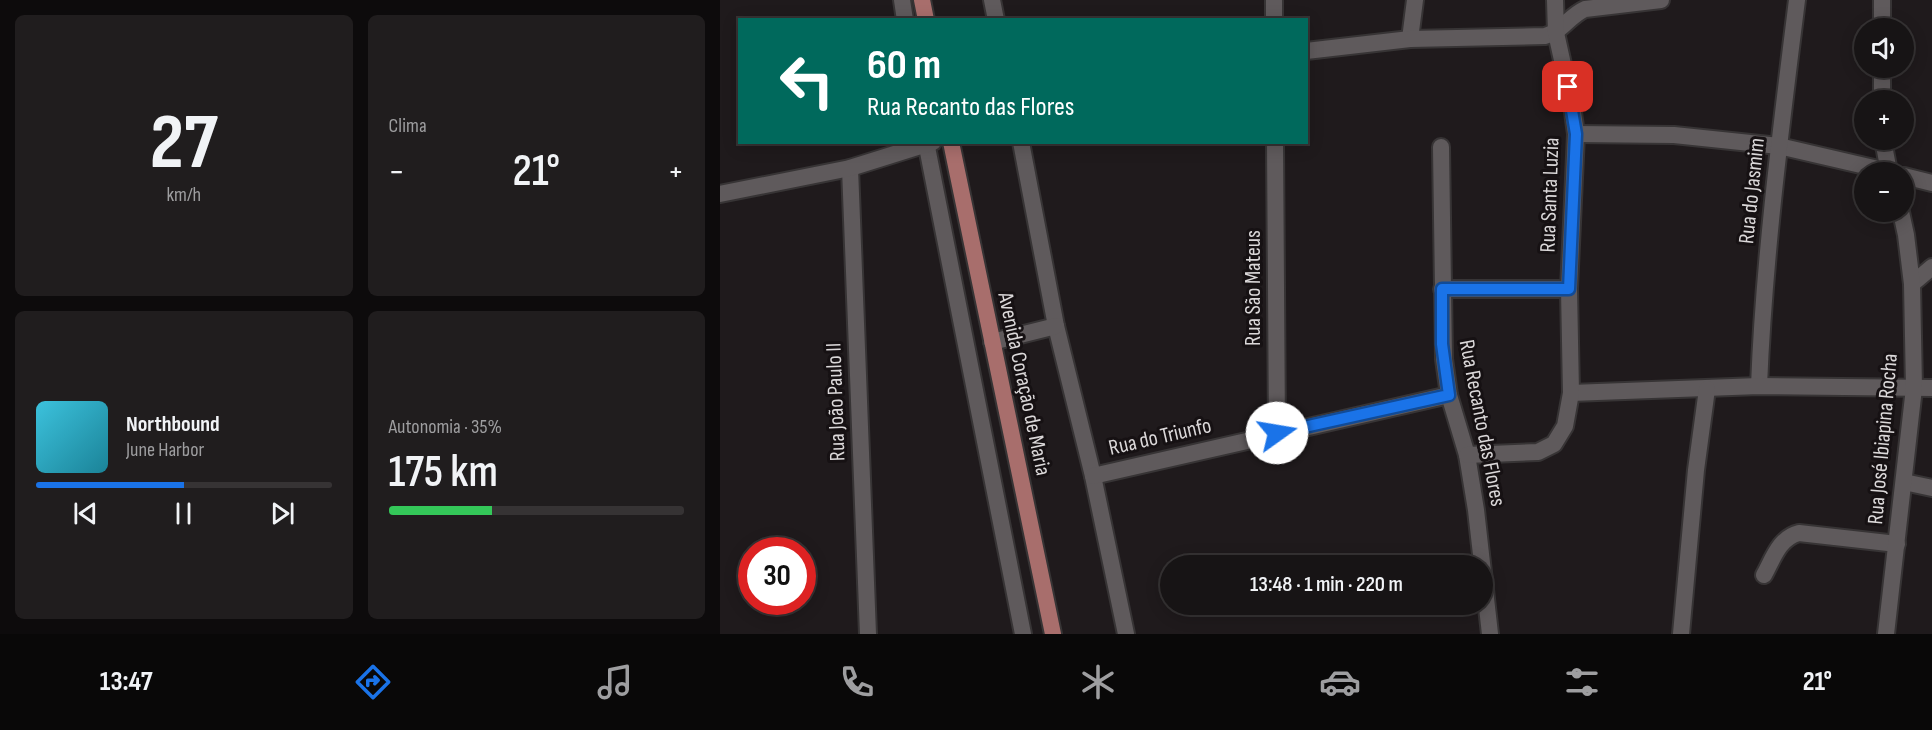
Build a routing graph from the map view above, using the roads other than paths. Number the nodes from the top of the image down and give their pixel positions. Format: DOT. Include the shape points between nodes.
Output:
graph roads {
  1 [pos="902,0"];
  2 [pos="922,0"];
  3 [pos="992,0"];
  4 [pos="1274,0"];
  5 [pos="1415,0"];
  6 [pos="1554,0"];
  7 [pos="1662,0"];
  8 [pos="1797,0"];
  9 [pos="1882,0"];
  10 [pos="905,18"];
  11 [pos="926,18"];
  12 [pos="996,18"];
  13 [pos="1274,18"];
  14 [pos="1882,18"];
  15 [pos="1556,33"];
  16 [pos="1410,39"];
  17 [pos="1308,51"];
  18 [pos="1576,134"];
  19 [pos="926,144"];
  20 [pos="929,144"];
  21 [pos="951,144"];
  22 [pos="1021,144"];
  23 [pos="1275,144"];
  24 [pos="1779,146"];
  25 [pos="1441,147"];
  26 [pos="1854,164"];
  27 [pos="850,168"];
  28 [pos="1914,178"];
  29 [pos="1932,183"];
  30 [pos="720,194"];
  31 [pos="1903,222"];
  32 [pos="1932,267"];
  33 [pos="1912,284"];
  34 [pos="1442,289"];
  35 [pos="1569,289"];
  36 [pos="1056,326"];
  37 [pos="992,342"];
  38 [pos="1759,386"];
  39 [pos="1914,388"];
  40 [pos="1932,388"];
  41 [pos="1707,389"];
  42 [pos="1571,393"];
  43 [pos="1449,395"];
  44 [pos="1277,433"];
  45 [pos="1467,456"];
  46 [pos="1093,476"];
  47 [pos="1904,482"];
  48 [pos="1932,488"];
  49 [pos="1897,544"];
  50 [pos="1764,575"];
  51 [pos="868,634"];
  52 [pos="1023,634"];
  53 [pos="1053,634"];
  54 [pos="1126,634"];
  55 [pos="1490,634"];
  56 [pos="1681,634"];
  57 [pos="1886,634"];
  1 -- 10 [label="street"];
  2 -- 11 [label="main road"];
  3 -- 12 [label="street"];
  4 -- 13 [label="street"];
  5 -- 16 [label="street"];
  6 -- 15 [label="street, Rua Santa Luzia"];
  7 -- 15 [label="street" via="1585,9"];
  8 -- 24 [label="street, Rua do Jasmim"];
  9 -- 14 [label="street"];
  15 -- 16 [label="street"];
  15 -- 18 [label="street, Rua Santa Luzia"];
  16 -- 17 [label="street"];
  18 -- 24 [label="street" via="1674,135"];
  18 -- 35 [label="street, Rua Santa Luzia"];
  19 -- 27 [label="street"];
  20 -- 52 [label="street"];
  21 -- 37 [label="main road, Avenida Coração de Maria"];
  22 -- 36 [label="street"];
  23 -- 44 [label="street, Rua São Mateus"];
  24 -- 26 [label="street"];
  24 -- 38 [label="street, Rua do Jasmim"];
  25 -- 34 [label="street, Rua Recanto das Flores"];
  27 -- 30 [label="street"];
  27 -- 51 [label="street, Rua João Paulo II"];
  28 -- 29 [label="street"];
  31 -- 33 [label="street, Rua José Ibiapina Rocha"];
  32 -- 33 [label="street"];
  33 -- 39 [label="street, Rua José Ibiapina Rocha"];
  34 -- 35 [label="street"];
  34 -- 43 [label="street, Rua Recanto das Flores" via="1442,344"];
  35 -- 42 [label="street, Rua Santa Luzia"];
  36 -- 37 [label="street"];
  36 -- 46 [label="street"];
  37 -- 53 [label="main road, Avenida Coração de Maria"];
  38 -- 39 [label="street"];
  38 -- 41 [label="street"];
  39 -- 40 [label="street"];
  39 -- 47 [label="street, Rua José Ibiapina Rocha"];
  41 -- 42 [label="street"];
  41 -- 56 [label="street"];
  42 -- 45 [label="street, Rua Santa Luzia" via="1565,426 1547,449 1528,454"];
  43 -- 44 [label="street, Rua do Triunfo"];
  43 -- 45 [label="street, Rua Recanto das Flores"];
  44 -- 46 [label="street, Rua do Triunfo"];
  45 -- 55 [label="street, Rua Recanto das Flores"];
  46 -- 54 [label="street"];
  47 -- 48 [label="street"];
  47 -- 49 [label="street, Rua José Ibiapina Rocha"];
  49 -- 50 [label="street" via="1799,533 1781,544"];
  49 -- 57 [label="street, Rua José Ibiapina Rocha"];
}
